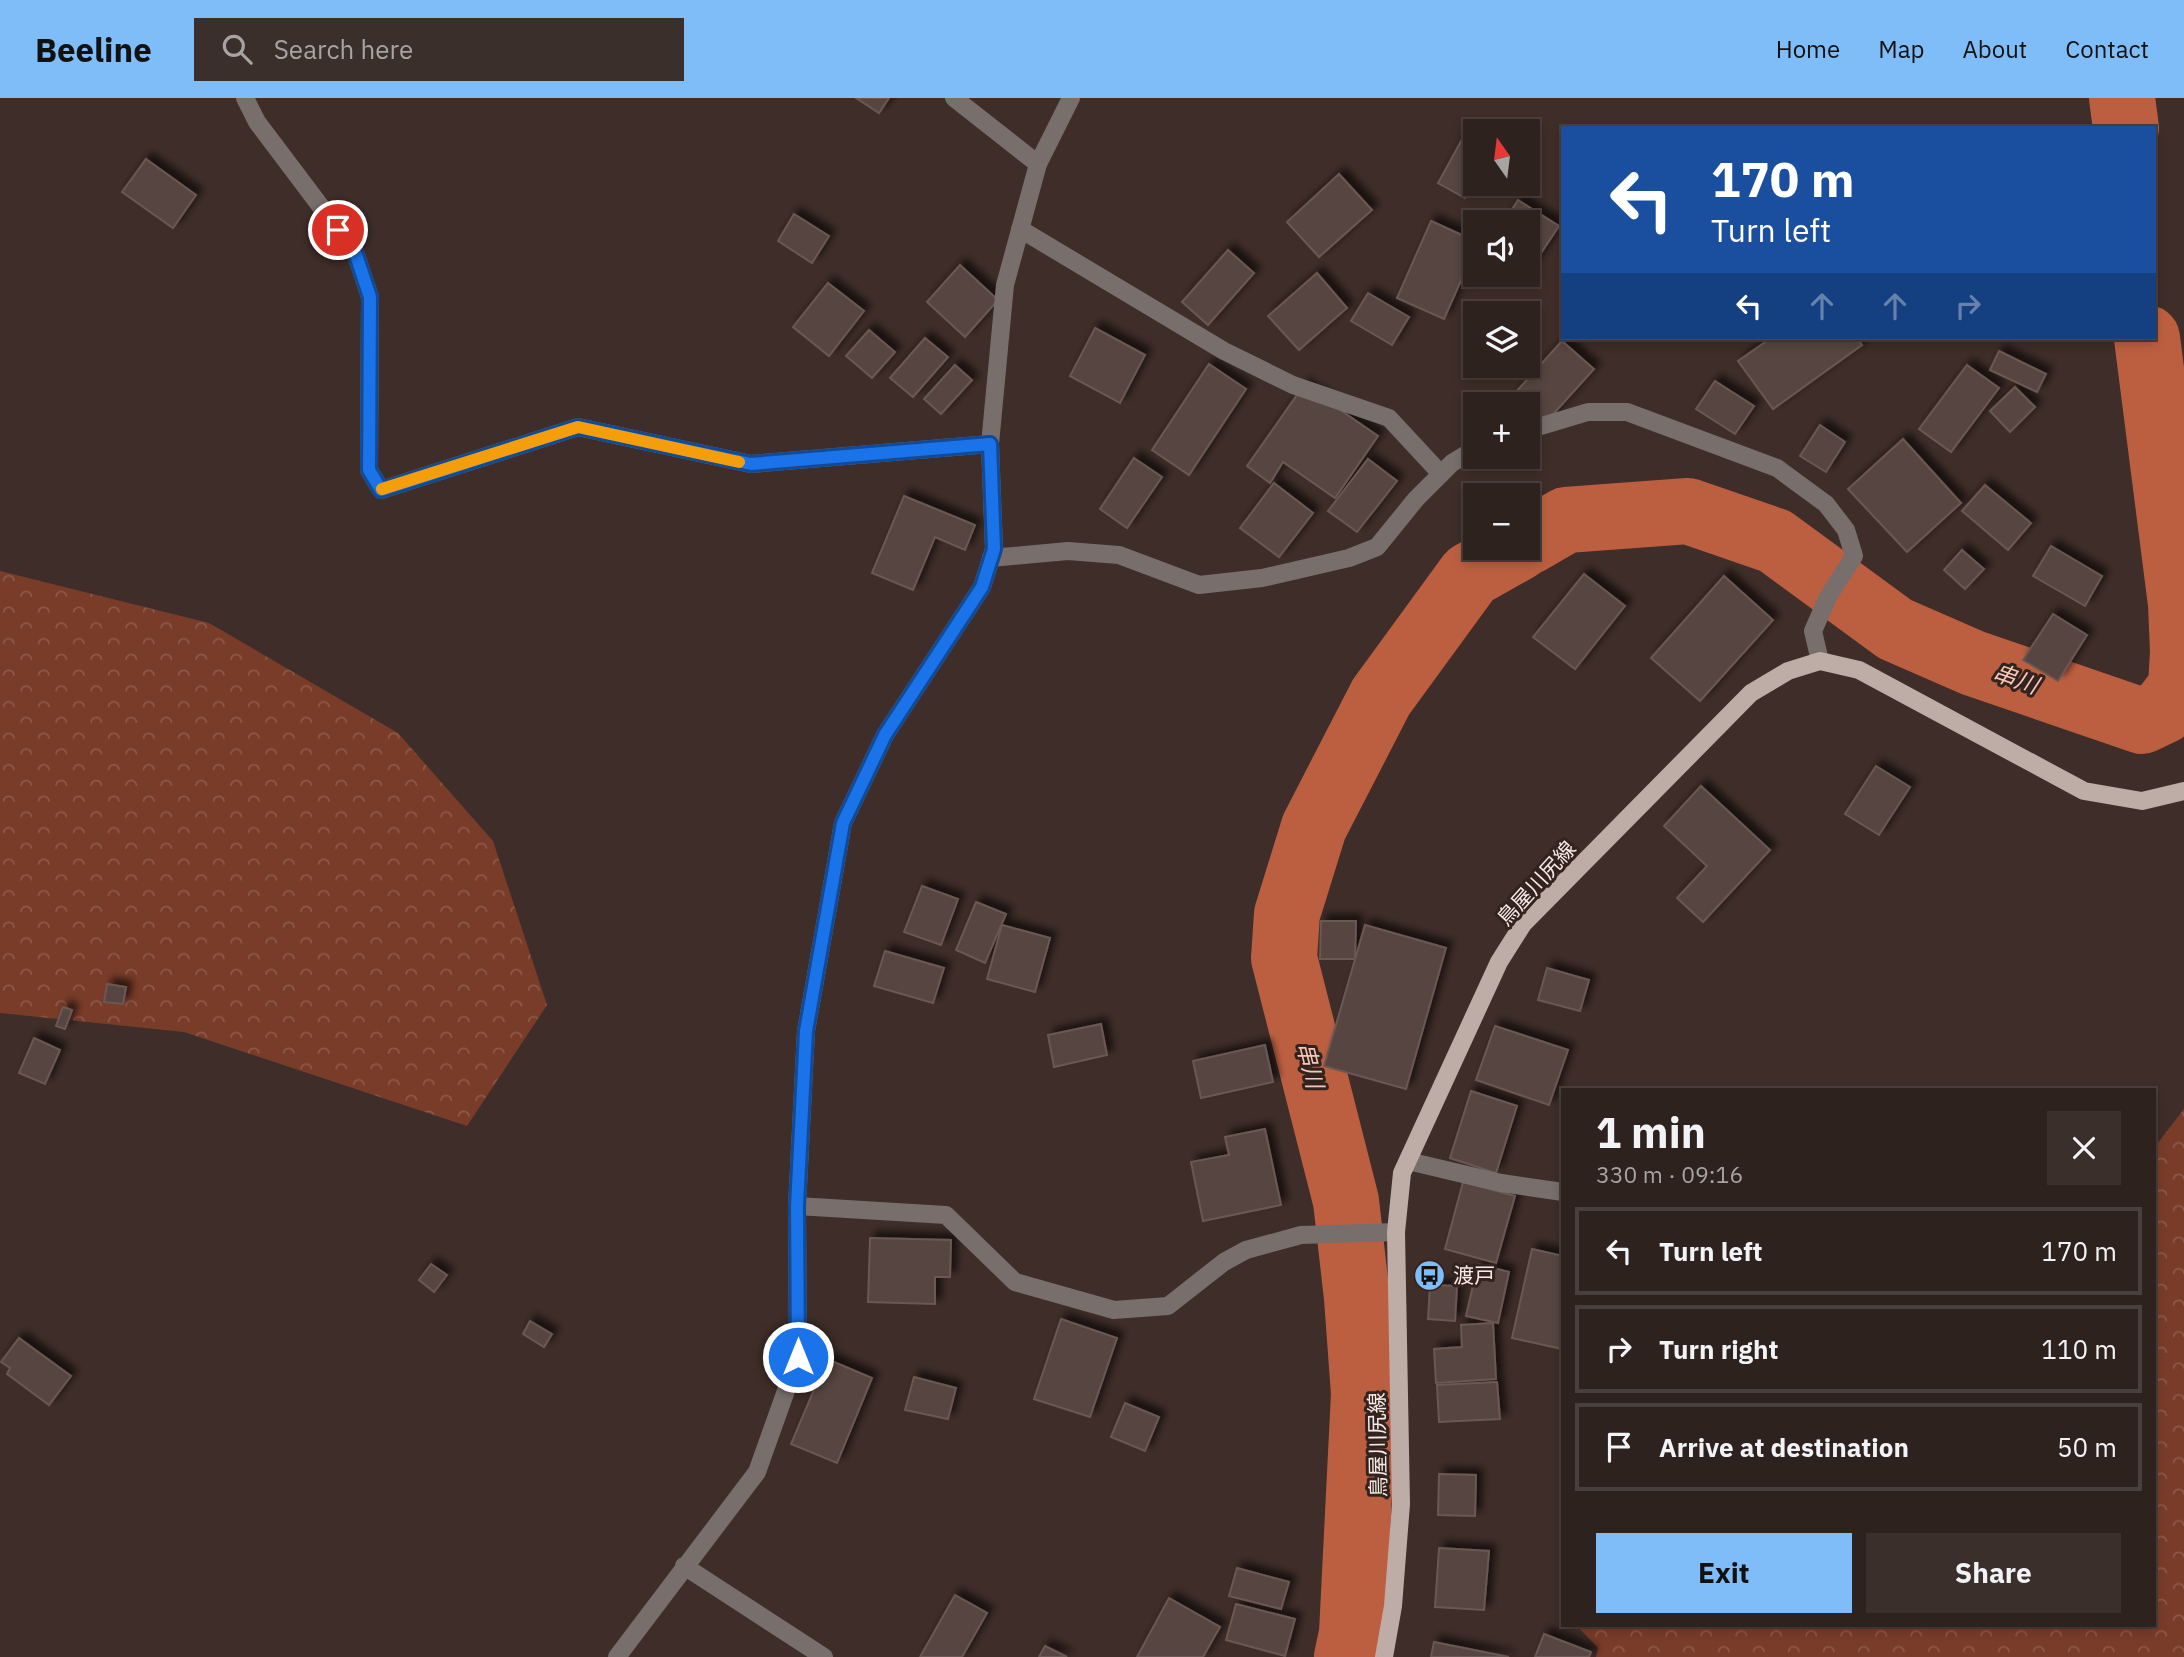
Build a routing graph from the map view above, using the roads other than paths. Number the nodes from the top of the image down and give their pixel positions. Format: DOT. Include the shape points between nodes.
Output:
graph roads {
  1 [pos="245,98"];
  2 [pos="954,98"];
  3 [pos="1070,98"];
  4 [pos="1038,164"];
  5 [pos="1020,229"];
  6 [pos="1540,426"];
  7 [pos="990,444"];
  8 [pos="1463,456"];
  9 [pos="1441,474"];
  10 [pos="991,558"];
  11 [pos="1820,662"];
  12 [pos="2184,791"];
  13 [pos="1408,1161"];
  14 [pos="1561,1192"];
  15 [pos="797,1206"];
  16 [pos="1396,1232"];
  17 [pos="684,1566"];
  18 [pos="617,1657"];
  19 [pos="824,1657"];
  20 [pos="1384,1657"];
  1 -- 7 [label="street" via="257,122 355,252 370,297 369,470 381,490 578,427 751,464"];
  2 -- 4 [label="street"];
  3 -- 4 [label="street"];
  4 -- 5 [label="street"];
  5 -- 7 [label="street" via="1005,285"];
  5 -- 9 [label="street" via="1224,351 1293,385 1389,418"];
  6 -- 11 [label="street" via="1588,412 1628,412 1777,468 1826,504 1846,530 1854,556 1813,631"];
  7 -- 10 [label="street"];
  8 -- 9 [label="street"];
  9 -- 10 [label="street" via="1377,547 1262,578 1199,584 1119,555 1081,552"];
  10 -- 15 [label="street" via="982,587 885,735 843,823 806,1031"];
  11 -- 12 [label="main road, 鳥屋川尻線" via="1859,670 2084,791 2142,801"];
  11 -- 13 [label="main road, 鳥屋川尻線" via="1788,671 1751,693 1523,924 1499,962"];
  13 -- 14 [label="street"];
  13 -- 16 [label="main road, 鳥屋川尻線" via="1402,1173"];
  15 -- 16 [label="street" via="946,1215 1015,1282 1114,1310 1168,1306 1224,1262 1301,1235"];
  15 -- 17 [label="street" via="798,1357 757,1472"];
  16 -- 20 [label="main road, 鳥屋川尻線" via="1401,1504"];
  17 -- 18 [label="street"];
  17 -- 19 [label="street"];
}
